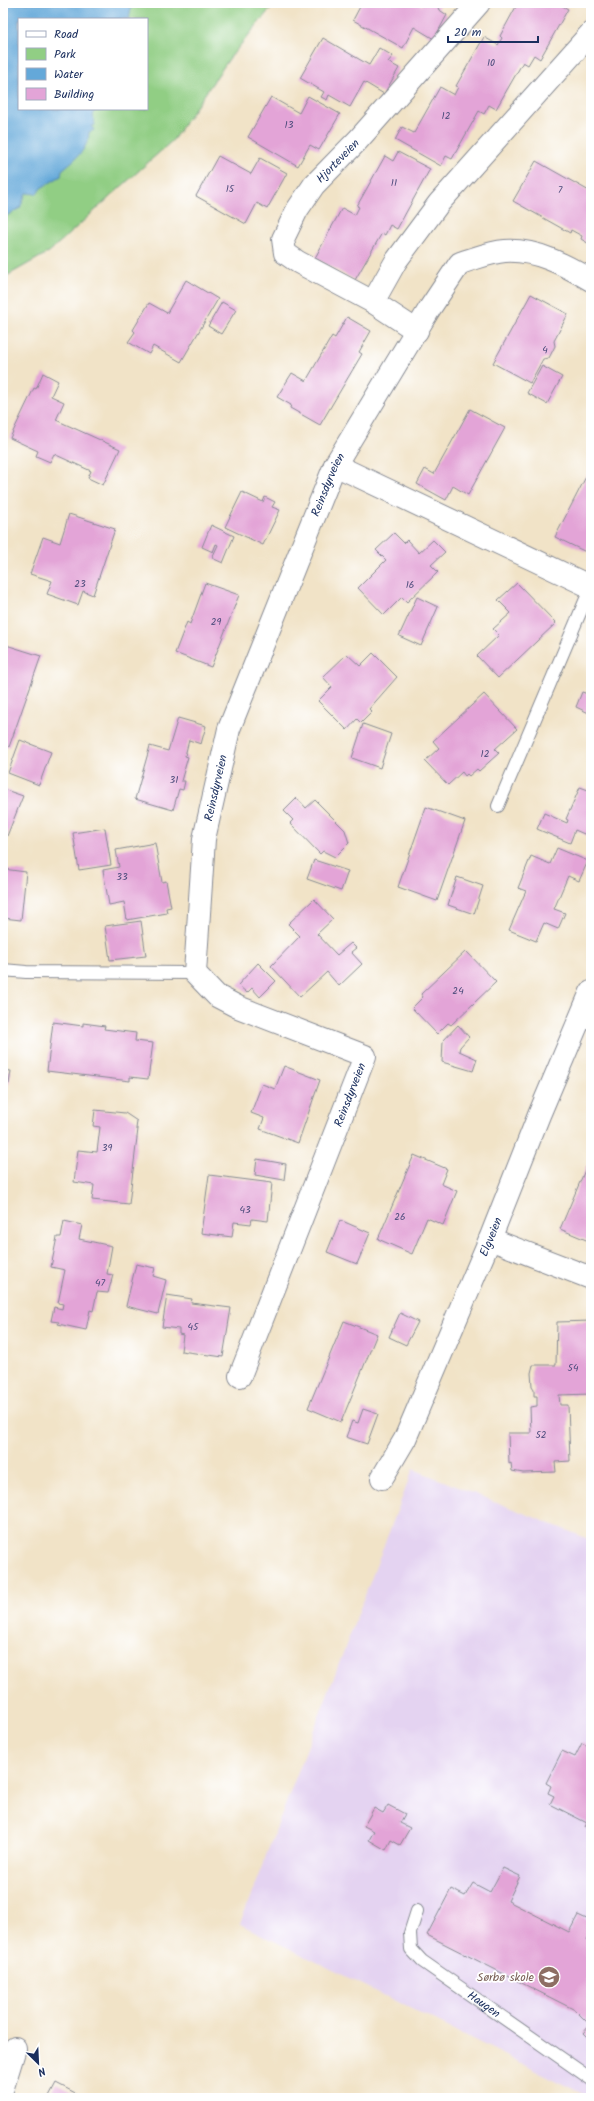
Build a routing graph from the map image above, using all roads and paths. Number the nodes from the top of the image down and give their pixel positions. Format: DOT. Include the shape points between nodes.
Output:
graph roads {
  1 [pos="479,3"];
  2 [pos="591,33"];
  3 [pos="591,280"];
  4 [pos="373,302"];
  5 [pos="416,331"];
  6 [pos="335,465"];
  7 [pos="591,587"];
  8 [pos="498,806"];
  9 [pos="3,970"];
  10 [pos="195,973"];
  11 [pos="591,992"];
  12 [pos="490,1240"];
  13 [pos="591,1278"];
  14 [pos="240,1376"];
  15 [pos="382,1478"];
  16 [pos="417,1911"];
  17 [pos="15,2048"];
  18 [pos="591,2079"];
  19 [pos="3,2087"];
  1 -- 4 [label="street, Hjorteveien" via="358,140 314,185 297,210 283,239 285,253"];
  2 -- 4 [label="street" via="439,203 396,261"];
  3 -- 5 [label="street, Reinsdyrveien" via="535,254 505,251 460,263"];
  4 -- 5 [label="street, Hjorteveien"];
  5 -- 6 [label="street, Reinsdyrveien"];
  6 -- 7 [label="street"];
  6 -- 10 [label="street, Reinsdyrveien" via="229,729 204,839"];
  7 -- 8 [label="lane"];
  9 -- 10 [label="lane"];
  10 -- 14 [label="street, Reinsdyrveien" via="217,996 238,1007 365,1056"];
  11 -- 12 [label="street, Elgveien" via="539,1114"];
  12 -- 13 [label="street"];
  12 -- 15 [label="street, Elgveien" via="406,1439"];
  16 -- 18 [label="lane, Haugen" via="410,1933 411,1949 422,1961"];
  17 -- 19 [label="street"];
}
